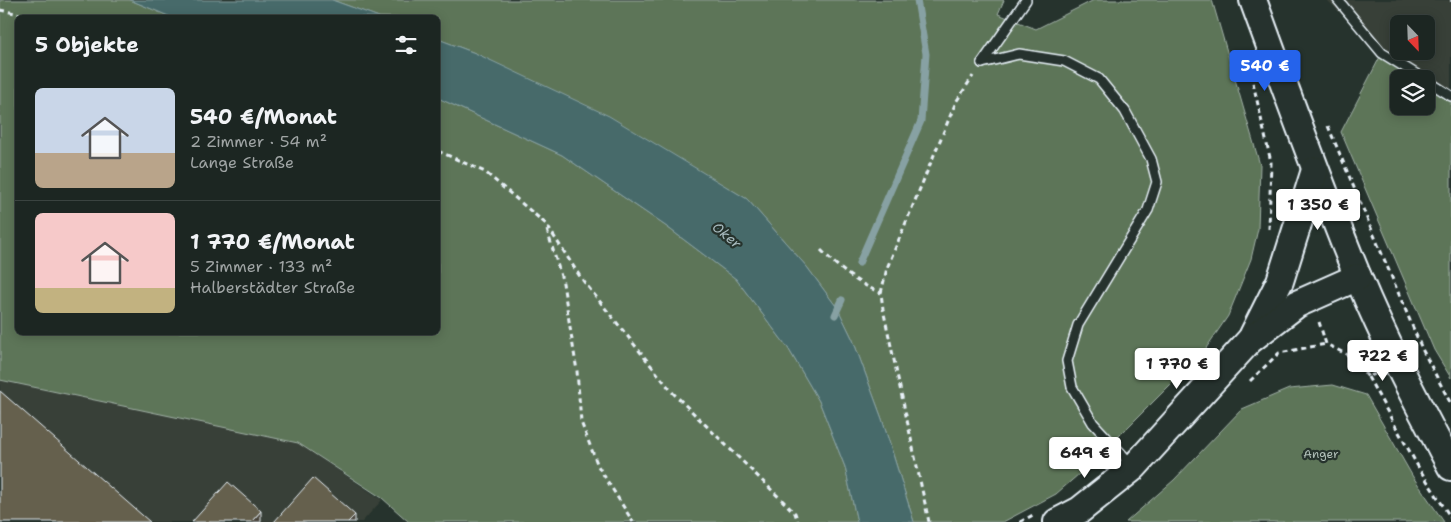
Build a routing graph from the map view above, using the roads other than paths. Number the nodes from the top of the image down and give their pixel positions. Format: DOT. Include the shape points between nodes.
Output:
graph roads {
  1 [pos="1026,0"];
  2 [pos="1253,0"];
  3 [pos="1338,0"];
  4 [pos="1409,70"];
  5 [pos="1435,86"];
  6 [pos="1451,96"];
  7 [pos="1315,170"];
  8 [pos="1358,277"];
  9 [pos="1250,340"];
  10 [pos="1451,467"];
  11 [pos="1134,468"];
  12 [pos="1046,518"];
  1 -- 11 [label="lane" via="982,62 1020,54 1064,61 1099,79 1125,110 1151,159 1157,182 1148,210 1078,325 1067,361 1072,387 1093,423"];
  2 -- 7 [label="main road"];
  3 -- 4 [label="lane" via="1382,53"];
  5 -- 6 [label="lane"];
  7 -- 8 [label="main road"];
  7 -- 9 [label="main road" via="1280,281"];
  8 -- 9 [label="main road" via="1297,304"];
  8 -- 10 [label="main road" via="1396,362"];
  9 -- 11 [label="main road"];
  11 -- 12 [label="main road" via="1080,510"];
}
